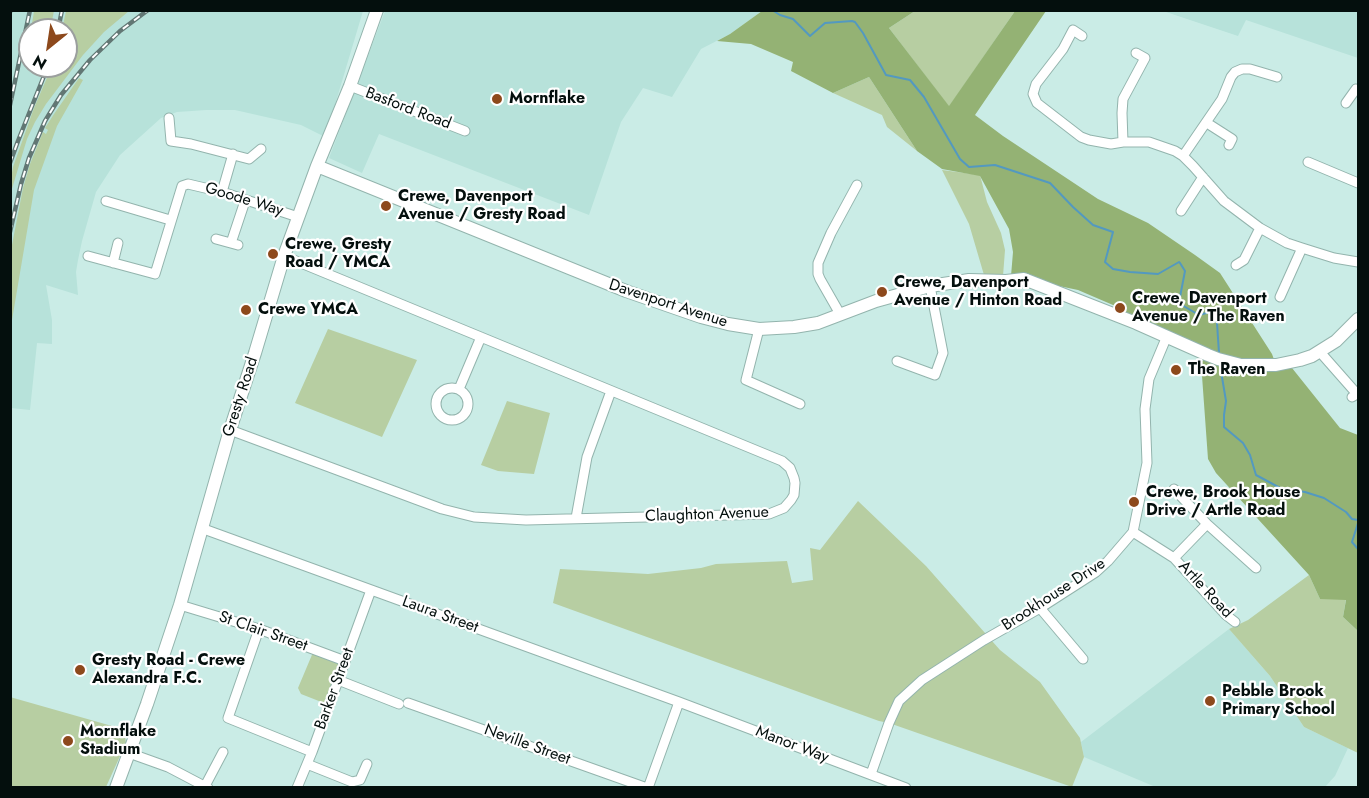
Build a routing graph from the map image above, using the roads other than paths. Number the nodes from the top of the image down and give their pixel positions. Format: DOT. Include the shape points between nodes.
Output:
graph roads {
  1 [pos="377,10"];
  2 [pos="1082,36"];
  3 [pos="1144,58"];
  4 [pos="1277,76"];
  5 [pos="350,86"];
  6 [pos="169,118"];
  7 [pos="1207,123"];
  8 [pos="465,131"];
  9 [pos="1232,139"];
  10 [pos="1123,142"];
  11 [pos="261,149"];
  12 [pos="232,154"];
  13 [pos="1183,156"];
  14 [pos="1308,162"];
  15 [pos="317,166"];
  16 [pos="1203,177"];
  17 [pos="1359,183"];
  18 [pos="857,185"];
  19 [pos="222,192"];
  20 [pos="106,201"];
  21 [pos="245,201"];
  22 [pos="1180,211"];
  23 [pos="298,217"];
  24 [pos="170,220"];
  25 [pos="1260,228"];
  26 [pos="216,239"];
  27 [pos="118,243"];
  28 [pos="1302,248"];
  29 [pos="284,255"];
  30 [pos="88,256"];
  31 [pos="1359,262"];
  32 [pos="113,263"];
  33 [pos="1244,263"];
  34 [pos="930,286"];
  35 [pos="1280,297"];
  36 [pos="840,314"];
  37 [pos="1359,319"];
  38 [pos="759,329"];
  39 [pos="1167,336"];
  40 [pos="481,337"];
  41 [pos="1320,352"];
  42 [pos="897,361"];
  43 [pos="459,389"];
  44 [pos="611,391"];
  45 [pos="1356,395"];
  46 [pos="800,404"];
  47 [pos="230,430"];
  48 [pos="1174,489"];
  49 [pos="576,518"];
  50 [pos="1207,524"];
  51 [pos="201,528"];
  52 [pos="1133,532"];
  53 [pos="1174,558"];
  54 [pos="1256,568"];
  55 [pos="370,590"];
  56 [pos="180,605"];
  57 [pos="1040,608"];
  58 [pos="1235,622"];
  59 [pos="259,629"];
  60 [pos="1083,659"];
  61 [pos="345,661"];
  62 [pos="338,680"];
  63 [pos="679,702"];
  64 [pos="223,752"];
  65 [pos="312,752"];
  66 [pos="129,753"];
  67 [pos="307,764"];
  68 [pos="367,764"];
  69 [pos="871,774"];
  70 [pos="900,786"];
  71 [pos="206,787"];
  72 [pos="116,788"];
  73 [pos="297,788"];
  74 [pos="647,788"];
  1 -- 5 [label="street, Gresty Road"];
  2 -- 10 [label="street" via="1069,27 1063,49 1034,87 1035,100 1081,137 1104,143"];
  3 -- 10 [label="street" via="1123,99"];
  4 -- 7 [label="street" via="1250,69 1235,72"];
  5 -- 8 [label="street, Basford Road"];
  5 -- 15 [label="street, Gresty Road"];
  6 -- 12 [label="street" via="171,141"];
  7 -- 9 [label="street"];
  7 -- 13 [label="street"];
  10 -- 13 [label="street" via="1157,144"];
  11 -- 12 [label="street" via="249,159"];
  12 -- 19 [label="street"];
  13 -- 16 [label="street"];
  14 -- 17 [label="street"];
  15 -- 23 [label="street, Gresty Road"];
  15 -- 38 [label="street, Davenport Avenue" via="626,291 701,317"];
  16 -- 22 [label="street"];
  16 -- 25 [label="street" via="1224,201"];
  18 -- 36 [label="street" via="818,263 820,279"];
  19 -- 21 [label="street, Goode Way"];
  19 -- 24 [label="street, Goode Way" via="182,186"];
  20 -- 24 [label="street"];
  21 -- 23 [label="street, Goode Way"];
  21 -- 26 [label="street" via="234,244"];
  23 -- 29 [label="street, Gresty Road"];
  24 -- 32 [label="street, Goode Way" via="155,274"];
  25 -- 28 [label="street"];
  25 -- 33 [label="street"];
  27 -- 32 [label="street"];
  28 -- 31 [label="street"];
  28 -- 35 [label="street"];
  29 -- 40 [label="street, Claughton Avenue"];
  29 -- 47 [label="street, Gresty Road"];
  30 -- 32 [label="street, Goode Way"];
  34 -- 36 [label="street, Davenport Avenue"];
  34 -- 39 [label="street, Davenport Avenue" via="969,280 1024,279"];
  34 -- 42 [label="street" via="943,353 935,375"];
  36 -- 38 [label="street, Davenport Avenue" via="818,323"];
  37 -- 41 [label="street, Davenport Avenue"];
  38 -- 46 [label="street" via="746,380"];
  39 -- 41 [label="street, Davenport Avenue" via="1241,365 1276,365"];
  39 -- 52 [label="street, Brookhouse Drive" via="1149,379 1145,410 1147,463"];
  40 -- 43 [label="street"];
  40 -- 44 [label="street, Claughton Avenue"];
  41 -- 45 [label="street"];
  44 -- 49 [label="street" via="587,457"];
  44 -- 49 [label="street, Claughton Avenue" via="782,461 792,473 794,495 788,505 769,514"];
  47 -- 49 [label="street, Claughton Avenue" via="442,509 474,517"];
  47 -- 51 [label="street, Gresty Road"];
  48 -- 50 [label="street"];
  50 -- 53 [label="street, Artle Road"];
  50 -- 54 [label="street"];
  51 -- 55 [label="street, Laura Street"];
  51 -- 56 [label="street, Gresty Road"];
  52 -- 53 [label="street, Artle Road"];
  52 -- 57 [label="street, Brookhouse Drive" via="1096,572"];
  53 -- 58 [label="street, Artle Road"];
  55 -- 61 [label="street, Barker Street"];
  55 -- 63 [label="street, Laura Street"];
  56 -- 59 [label="street, St Clair Street"];
  56 -- 66 [label="street, Gresty Road"];
  57 -- 60 [label="street"];
  57 -- 69 [label="street, Brookhouse Drive" via="931,674 899,701"];
  59 -- 61 [label="street, St Clair Street"];
  59 -- 65 [label="street" via="228,718"];
  61 -- 62 [label="street, Barker Street"];
  62 -- 65 [label="street, Barker Street"];
  62 -- 74 [label="street, Neville Street"];
  63 -- 69 [label="street, Manor Way"];
  63 -- 74 [label="street"];
  64 -- 71 [label="street"];
  65 -- 67 [label="street, Barker Street"];
  66 -- 71 [label="street"];
  66 -- 72 [label="street, Gresty Road"];
  67 -- 68 [label="street" via="352,782 360,780"];
  67 -- 73 [label="street, Barker Street"];
  69 -- 70 [label="street, Manor Way"];
}
